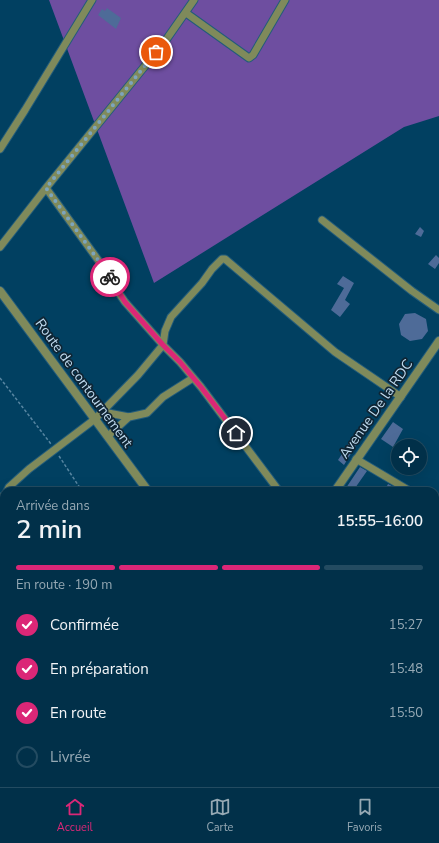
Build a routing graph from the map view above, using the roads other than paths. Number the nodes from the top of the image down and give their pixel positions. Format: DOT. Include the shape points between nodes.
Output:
graph roads {
  1 [pos="92,0"];
  2 [pos="194,0"];
  3 [pos="285,0"];
  4 [pos="186,13"];
  5 [pos="0,149"];
  6 [pos="46,188"];
  7 [pos="322,220"];
  8 [pos="0,248"];
  9 [pos="0,291"];
  10 [pos="439,310"];
  11 [pos="439,341"];
  12 [pos="163,345"];
  13 [pos="193,378"];
  14 [pos="401,397"];
  15 [pos="103,412"];
  16 [pos="128,417"];
  17 [pos="95,419"];
  18 [pos="108,436"];
  19 [pos="356,459"];
  20 [pos="9,487"];
  21 [pos="145,487"];
  22 [pos="276,487"];
  23 [pos="338,487"];
  24 [pos="403,487"];
  1 -- 5 [label="street"];
  2 -- 4 [label="street"];
  3 -- 4 [label="street" via="249,58"];
  4 -- 6 [label="street"];
  6 -- 8 [label="street"];
  6 -- 12 [label="street" via="106,271 125,302"];
  7 -- 10 [label="street"];
  9 -- 17 [label="street, Route de contournement"];
  11 -- 14 [label="street, Avenue De la RDC"];
  12 -- 13 [label="street"];
  12 -- 14 [label="street" via="171,317 212,269 225,259 329,347"];
  12 -- 15 [label="street"];
  13 -- 16 [label="street" via="163,397 146,413"];
  13 -- 22 [label="street"];
  14 -- 19 [label="street, Avenue De la RDC"];
  15 -- 16 [label="street"];
  15 -- 17 [label="street"];
  16 -- 18 [label="street"];
  17 -- 18 [label="street, Route de contournement"];
  17 -- 20 [label="street" via="29,468"];
  18 -- 21 [label="street, Route de contournement"];
  19 -- 23 [label="street, Avenue De la RDC"];
  19 -- 24 [label="street"];
}
